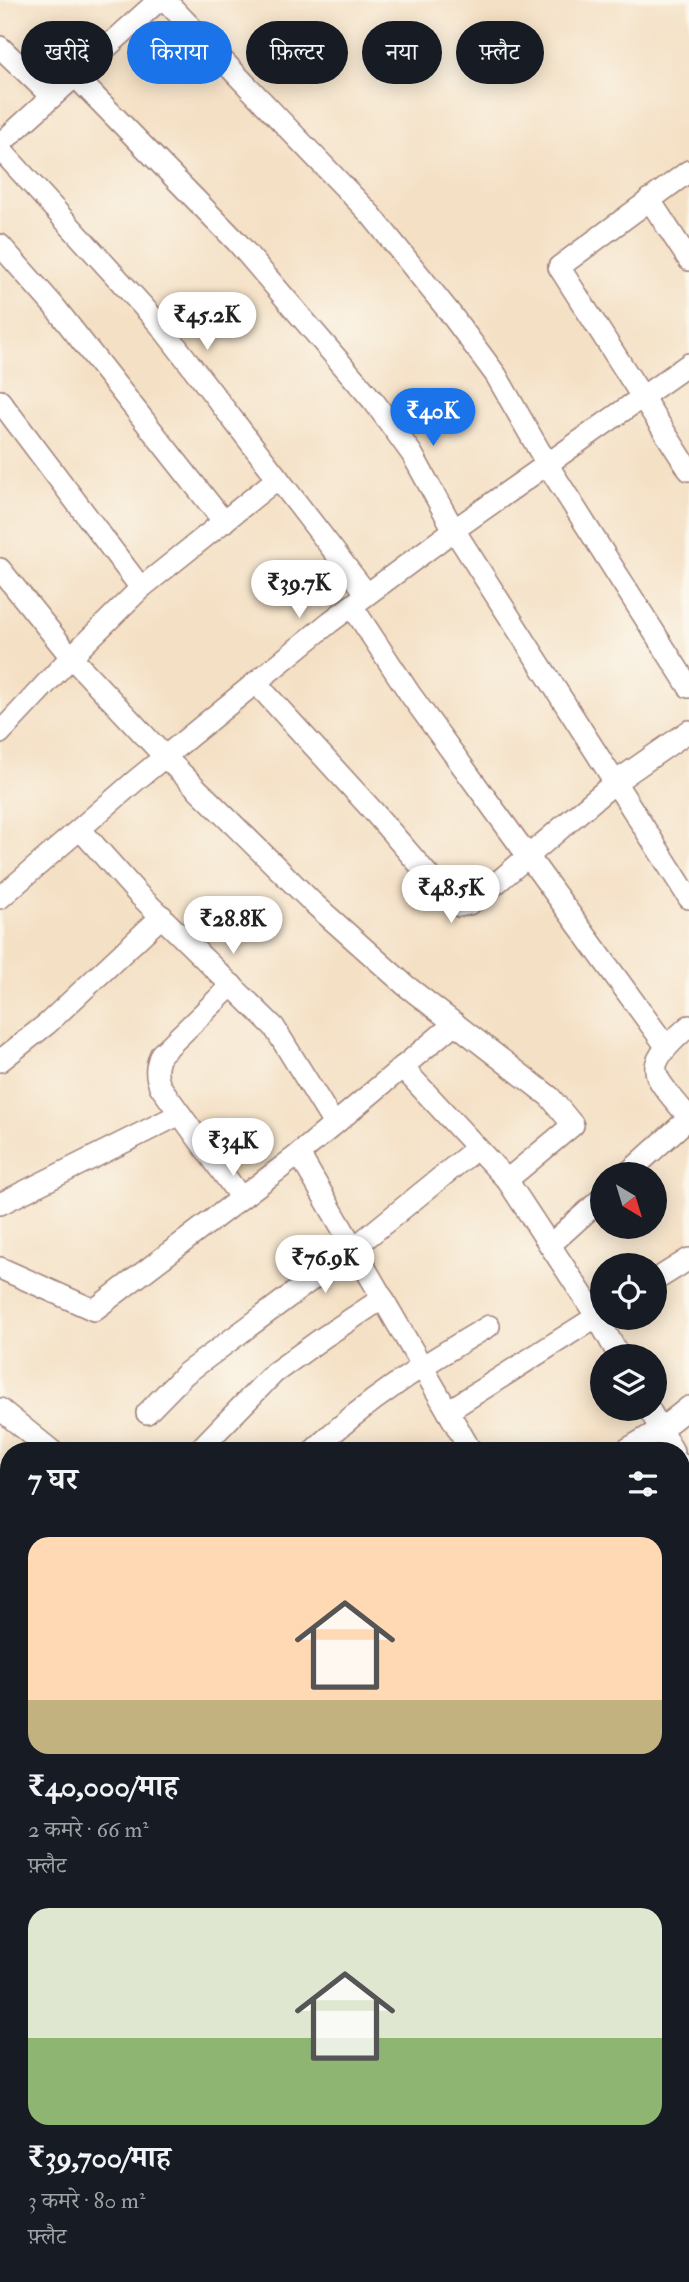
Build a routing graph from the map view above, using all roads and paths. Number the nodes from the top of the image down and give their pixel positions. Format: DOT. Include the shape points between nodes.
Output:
graph roads {
  1 [pos="159,0"];
  2 [pos="165,0"];
  3 [pos="113,42"];
  4 [pos="0,47"];
  5 [pos="66,84"];
  6 [pos="83,84"];
  7 [pos="52,97"];
  8 [pos="0,147"];
  9 [pos="689,171"];
  10 [pos="649,200"];
  11 [pos="0,244"];
  12 [pos="689,260"];
  13 [pos="689,364"];
  14 [pos="642,396"];
  15 [pos="0,401"];
  16 [pos="547,464"];
  17 [pos="689,470"];
  18 [pos="278,478"];
  19 [pos="224,522"];
  20 [pos="454,530"];
  21 [pos="0,569"];
  22 [pos="141,588"];
  23 [pos="359,600"];
  24 [pos="71,657"];
  25 [pos="256,682"];
  26 [pos="689,687"];
  27 [pos="4,720"];
  28 [pos="689,731"];
  29 [pos="165,757"];
  30 [pos="614,783"];
  31 [pos="80,829"];
  32 [pos="529,855"];
  33 [pos="0,898"];
  34 [pos="689,898"];
  35 [pos="162,916"];
  36 [pos="232,985"];
  37 [pos="455,1023"];
  38 [pos="689,1026"];
  39 [pos="666,1046"];
  40 [pos="0,1062"];
  41 [pos="402,1067"];
  42 [pos="180,1114"];
  43 [pos="689,1118"];
  44 [pos="334,1124"];
  45 [pos="477,1148"];
  46 [pos="299,1154"];
  47 [pos="640,1162"];
  48 [pos="508,1180"];
  49 [pos="241,1198"];
  50 [pos="0,1204"];
  51 [pos="590,1209"];
  52 [pos="550,1245"];
  53 [pos="354,1248"];
  54 [pos="689,1259"];
  55 [pos="0,1268"];
  56 [pos="667,1273"];
  57 [pos="383,1298"];
  58 [pos="590,1302"];
  59 [pos="590,1321"];
  60 [pos="489,1326"];
  61 [pos="422,1366"];
  62 [pos="689,1407"];
  63 [pos="0,1409"];
  64 [pos="448,1412"];
  65 [pos="147,1413"];
  66 [pos="656,1421"];
  67 [pos="661,1429"];
  68 [pos="41,1442"];
  69 [pos="207,1442"];
  70 [pos="322,1442"];
  71 [pos="466,1442"];
  72 [pos="640,1442"];
  73 [pos="668,1442"];
  1 -- 3 [label="street"];
  2 -- 16 [label="street" via="371,215 496,375"];
  4 -- 7 [label="street"];
  5 -- 7 [label="street"];
  6 -- 20 [label="street" via="237,242 375,403 412,454"];
  7 -- 8 [label="street"];
  8 -- 18 [label="street" via="160,325"];
  9 -- 10 [label="street"];
  10 -- 12 [label="street"];
  10 -- 14 [label="street" via="559,267"];
  11 -- 19 [label="street"];
  13 -- 14 [label="street"];
  14 -- 16 [label="street"];
  14 -- 17 [label="street"];
  15 -- 22 [label="street"];
  16 -- 20 [label="street"];
  16 -- 26 [label="street"];
  18 -- 19 [label="street"];
  18 -- 23 [label="street"];
  19 -- 22 [label="street"];
  20 -- 23 [label="street"];
  20 -- 30 [label="street"];
  21 -- 24 [label="street"];
  22 -- 24 [label="street"];
  23 -- 25 [label="street"];
  23 -- 32 [label="street" via="411,694"];
  24 -- 27 [label="street"];
  24 -- 29 [label="street"];
  25 -- 29 [label="street"];
  25 -- 32 [label="street" via="454,904 469,904"];
  28 -- 30 [label="street"];
  29 -- 31 [label="street"];
  29 -- 37 [label="street" via="312,902"];
  30 -- 32 [label="street"];
  30 -- 34 [label="street"];
  31 -- 33 [label="street"];
  31 -- 35 [label="street"];
  32 -- 39 [label="street"];
  35 -- 36 [label="street"];
  35 -- 40 [label="street"];
  36 -- 42 [label="street" via="161,1054 156,1065 160,1087"];
  36 -- 44 [label="street" via="274,1027"];
  37 -- 41 [label="street"];
  37 -- 48 [label="street" via="550,1097 573,1125"];
  38 -- 39 [label="street"];
  39 -- 43 [label="street" via="659,1054 656,1074"];
  41 -- 44 [label="street"];
  41 -- 45 [label="street"];
  42 -- 49 [label="street"];
  42 -- 50 [label="street"];
  43 -- 47 [label="street"];
  44 -- 46 [label="street"];
  45 -- 48 [label="street"];
  45 -- 53 [label="street"];
  46 -- 49 [label="street"];
  46 -- 53 [label="street"];
  48 -- 52 [label="street"];
  49 -- 55 [label="street" via="94,1310"];
  51 -- 52 [label="street"];
  52 -- 58 [label="street"];
  53 -- 57 [label="street"];
  53 -- 65 [label="street" via="185,1374"];
  54 -- 56 [label="street"];
  57 -- 61 [label="street"];
  57 -- 69 [label="street" via="275,1374"];
  59 -- 64 [label="street"];
  60 -- 61 [label="street"];
  61 -- 64 [label="street"];
  61 -- 70 [label="street" via="344,1421"];
  62 -- 67 [label="street"];
  63 -- 68 [label="street"];
  64 -- 71 [label="street"];
  66 -- 67 [label="street"];
  67 -- 72 [label="street"];
  67 -- 73 [label="street"];
}
